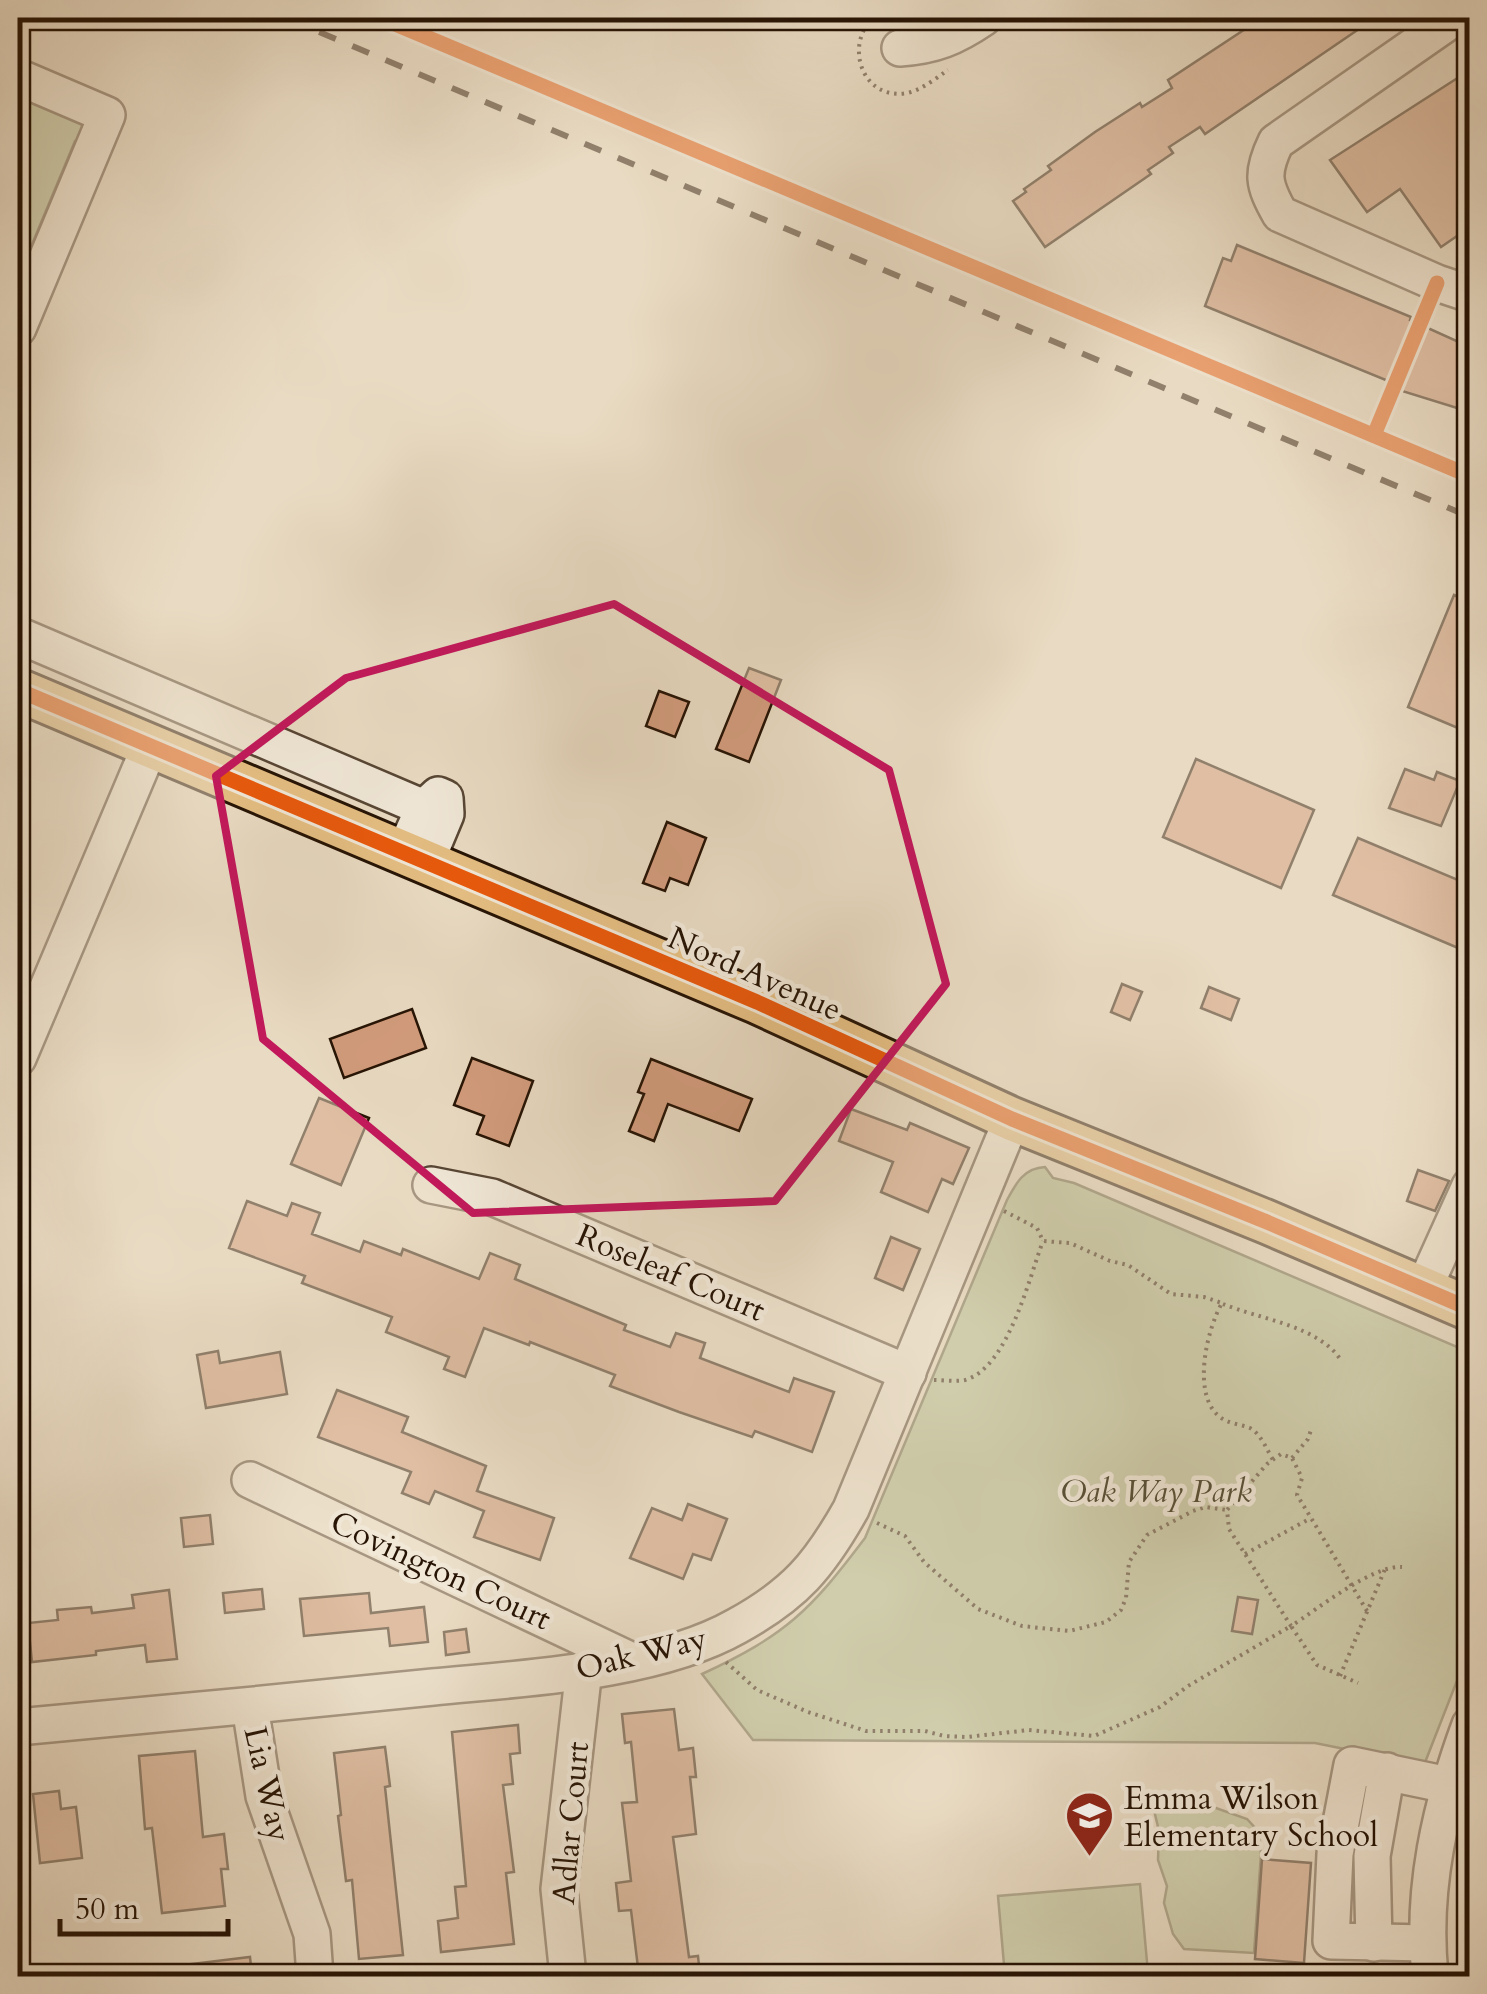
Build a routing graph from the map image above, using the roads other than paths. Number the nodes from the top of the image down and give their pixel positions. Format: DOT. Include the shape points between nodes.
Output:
graph roads {
  1 [pos="983,18"];
  2 [pos="1454,18"];
  3 [pos="900,48"];
  4 [pos="18,77"];
  5 [pos="1470,294"];
  6 [pos="18,328"];
  7 [pos="27,645"];
  8 [pos="18,690"];
  9 [pos="150,746"];
  10 [pos="322,764"];
  11 [pos="338,825"];
  12 [pos="415,857"];
  13 [pos="18,1058"];
  14 [pos="1012,1119"];
  15 [pos="430,1185"];
  16 [pos="1470,1186"];
  17 [pos="1424,1290"];
  18 [pos="1470,1310"];
  19 [pos="920,1376"];
  20 [pos="250,1480"];
  21 [pos="632,1661"];
  22 [pos="584,1669"];
  23 [pos="250,1706"];
  24 [pos="1470,1725"];
  25 [pos="18,1727"];
  26 [pos="1448,1786"];
  27 [pos="1454,1830"];
  28 [pos="1428,1960"];
  29 [pos="315,1976"];
  30 [pos="568,1976"];
  1 -- 3 [label="street" via="952,39"];
  2 -- 5 [label="street" via="1276,142 1266,164 1266,189 1280,214"];
  4 -- 6 [label="street" via="107,115"];
  7 -- 10 [label="street"];
  8 -- 9 [label="main road, Nord Avenue"];
  9 -- 11 [label="main road, Nord Avenue"];
  9 -- 13 [label="street"];
  10 -- 11 [label="street"];
  10 -- 12 [label="street" via="436,800 446,814"];
  11 -- 12 [label="main road, Nord Avenue"];
  12 -- 14 [label="main road, Nord Avenue"];
  14 -- 17 [label="main road, Nord Avenue"];
  14 -- 19 [label="street, Oak Way"];
  15 -- 19 [label="street, Roseleaf Court" via="492,1196"];
  16 -- 17 [label="street"];
  17 -- 18 [label="main road, Nord Avenue"];
  19 -- 21 [label="street, Oak Way" via="818,1565 734,1628"];
  20 -- 21 [label="street, Covington Court"];
  21 -- 22 [label="street, Oak Way"];
  22 -- 23 [label="street, Oak Way"];
  22 -- 30 [label="street, Adlar Court" via="559,1889"];
  23 -- 25 [label="street, Oak Way"];
  23 -- 29 [label="street, Lia Way" via="264,1796 312,1934"];
  24 -- 26 [label="street"];
  26 -- 27 [label="street"];
  26 -- 28 [label="street" via="1352,1766 1335,1854 1331,1941 1374,1942"];
  27 -- 28 [label="street"];
}
